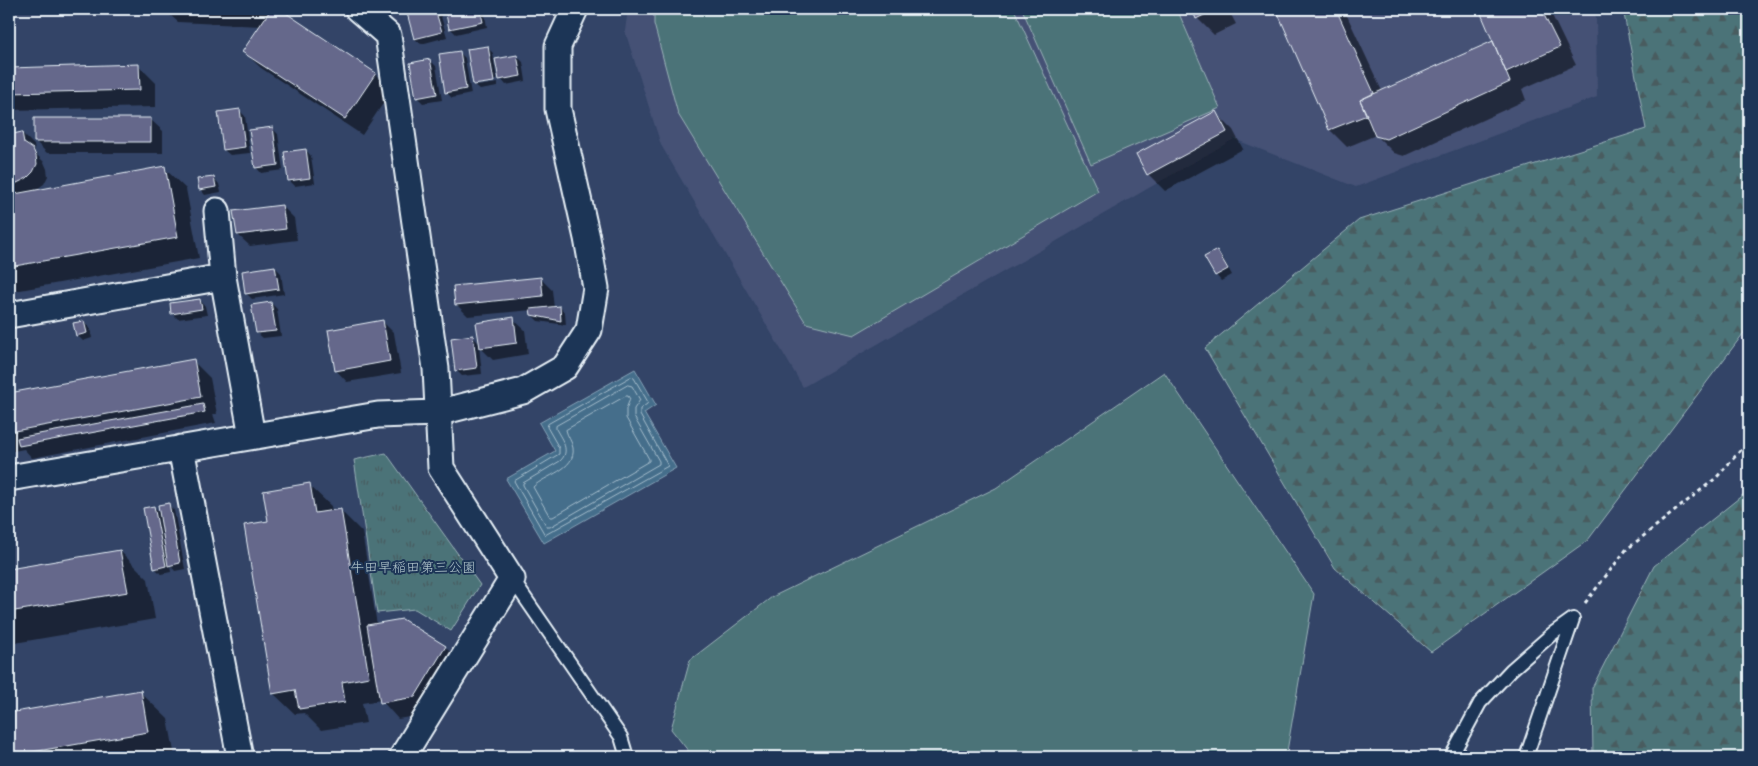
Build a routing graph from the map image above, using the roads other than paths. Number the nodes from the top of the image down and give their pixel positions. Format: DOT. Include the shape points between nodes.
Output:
graph roads {
  1 [pos="358,9"];
  2 [pos="575,9"];
  3 [pos="217,211"];
  4 [pos="223,278"];
  5 [pos="9,315"];
  6 [pos="437,413"];
  7 [pos="252,436"];
  8 [pos="181,448"];
  9 [pos="9,478"];
  10 [pos="512,580"];
  11 [pos="240,757"];
  12 [pos="402,757"];
  13 [pos="627,757"];
  14 [pos="1451,757"];
  15 [pos="1526,757"];
  1 -- 6 [label="street" via="388,35 436,369"];
  2 -- 6 [label="street" via="558,46 558,109 596,288 589,330 565,367 523,391"];
  3 -- 4 [label="street"];
  4 -- 5 [label="street"];
  4 -- 7 [label="street"];
  6 -- 7 [label="street" via="378,415"];
  6 -- 10 [label="street" via="440,468"];
  7 -- 8 [label="street"];
  8 -- 9 [label="street"];
  8 -- 11 [label="street"];
  10 -- 12 [label="street"];
  10 -- 13 [label="lane" via="621,737"];
  14 -- 15 [label="lane" via="1480,703 1511,670 1573,619"];
}
